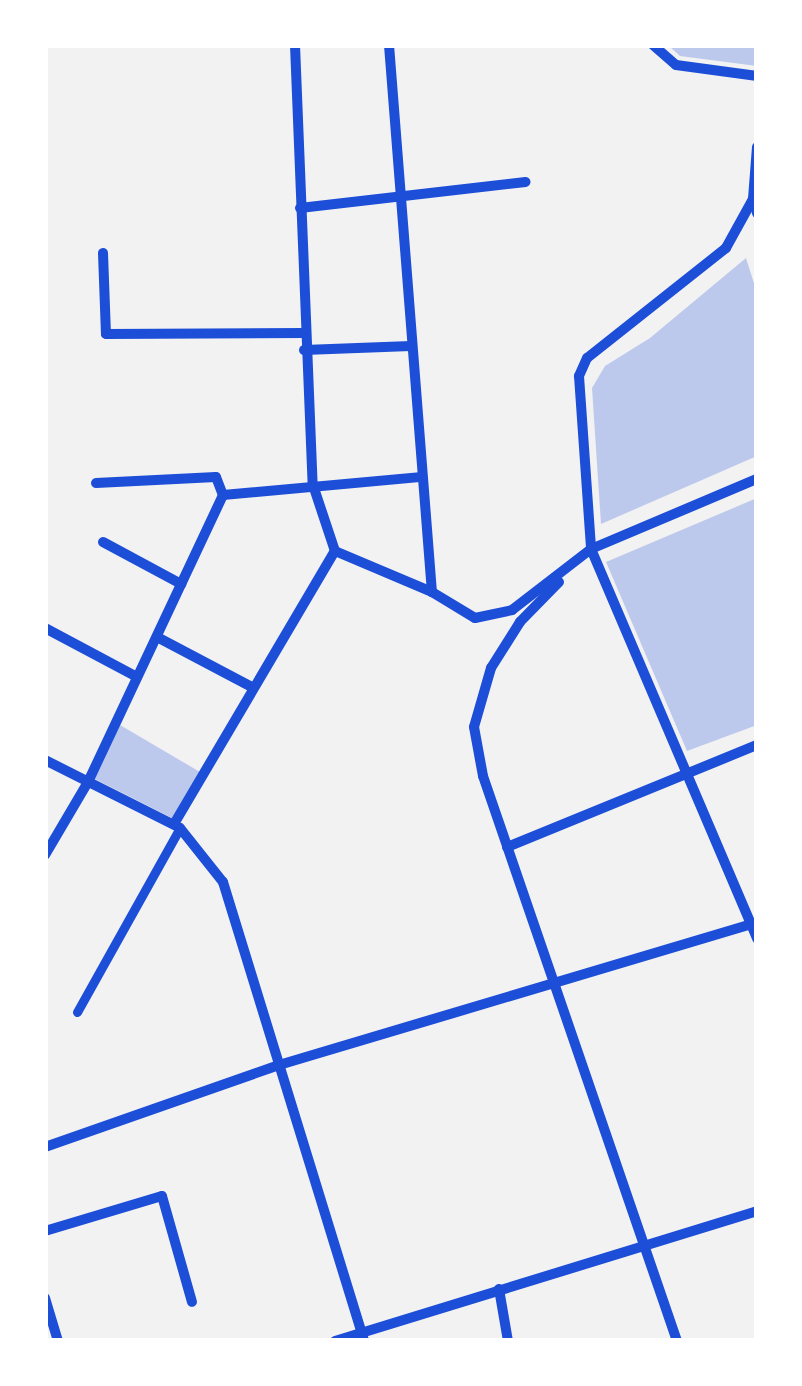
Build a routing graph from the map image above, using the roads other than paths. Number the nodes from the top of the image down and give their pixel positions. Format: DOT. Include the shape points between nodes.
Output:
graph roads {
  1 [pos="295,45"];
  2 [pos="390,45"];
  3 [pos="654,45"];
  4 [pos="757,76"];
  5 [pos="757,147"];
  6 [pos="526,182"];
  7 [pos="400,196"];
  8 [pos="752,198"];
  9 [pos="300,208"];
  10 [pos="757,213"];
  11 [pos="103,253"];
  12 [pos="304,334"];
  13 [pos="411,346"];
  14 [pos="304,350"];
  15 [pos="422,477"];
  16 [pos="757,479"];
  17 [pos="96,483"];
  18 [pos="313,485"];
  19 [pos="222,495"];
  20 [pos="103,542"];
  21 [pos="591,549"];
  22 [pos="335,551"];
  23 [pos="181,584"];
  24 [pos="432,592"];
  25 [pos="45,628"];
  26 [pos="156,637"];
  27 [pos="137,678"];
  28 [pos="250,686"];
  29 [pos="757,745"];
  30 [pos="45,760"];
  31 [pos="686,772"];
  32 [pos="88,782"];
  33 [pos="177,826"];
  34 [pos="507,847"];
  35 [pos="45,854"];
  36 [pos="754,923"];
  37 [pos="757,940"];
  38 [pos="553,984"];
  39 [pos="77,1012"];
  40 [pos="279,1064"];
  41 [pos="45,1147"];
  42 [pos="757,1211"];
  43 [pos="45,1231"];
  44 [pos="645,1242"];
  45 [pos="499,1289"];
  46 [pos="45,1298"];
  47 [pos="192,1302"];
  48 [pos="362,1337"];
  49 [pos="58,1341"];
  50 [pos="335,1341"];
  51 [pos="508,1341"];
  52 [pos="678,1341"];
  1 -- 9 [label="street"];
  2 -- 7 [label="street"];
  3 -- 4 [label="street" via="676,64"];
  5 -- 8 [label="street"];
  6 -- 7 [label="street"];
  7 -- 9 [label="street"];
  7 -- 13 [label="street"];
  8 -- 10 [label="street"];
  8 -- 21 [label="street" via="726,248 587,358 579,376"];
  9 -- 12 [label="street"];
  11 -- 12 [label="street" via="106,334"];
  12 -- 14 [label="street"];
  13 -- 14 [label="street"];
  13 -- 15 [label="street"];
  14 -- 18 [label="street"];
  15 -- 18 [label="street"];
  15 -- 24 [label="street"];
  16 -- 21 [label="street"];
  17 -- 19 [label="street" via="216,477"];
  18 -- 19 [label="street"];
  18 -- 22 [label="street"];
  19 -- 23 [label="street"];
  20 -- 23 [label="street"];
  21 -- 24 [label="street" via="512,610 475,618"];
  21 -- 31 [label="street"];
  21 -- 34 [label="street" via="520,622 491,668 474,727"];
  22 -- 24 [label="street"];
  22 -- 28 [label="street"];
  23 -- 26 [label="street"];
  25 -- 27 [label="street"];
  26 -- 27 [label="street"];
  26 -- 28 [label="street"];
  27 -- 32 [label="street"];
  28 -- 33 [label="street"];
  29 -- 31 [label="street"];
  30 -- 32 [label="street"];
  31 -- 34 [label="street"];
  31 -- 36 [label="street"];
  32 -- 33 [label="street"];
  32 -- 35 [label="street"];
  33 -- 39 [label="street"];
  33 -- 40 [label="street" via="223,882"];
  34 -- 38 [label="street"];
  36 -- 37 [label="street"];
  36 -- 38 [label="street"];
  38 -- 40 [label="street"];
  38 -- 44 [label="street"];
  40 -- 41 [label="street"];
  40 -- 48 [label="street"];
  42 -- 44 [label="street"];
  43 -- 47 [label="street" via="162,1196"];
  44 -- 45 [label="street"];
  44 -- 52 [label="street"];
  45 -- 48 [label="street"];
  45 -- 51 [label="street"];
  46 -- 49 [label="street"];
  48 -- 50 [label="street"];
}
